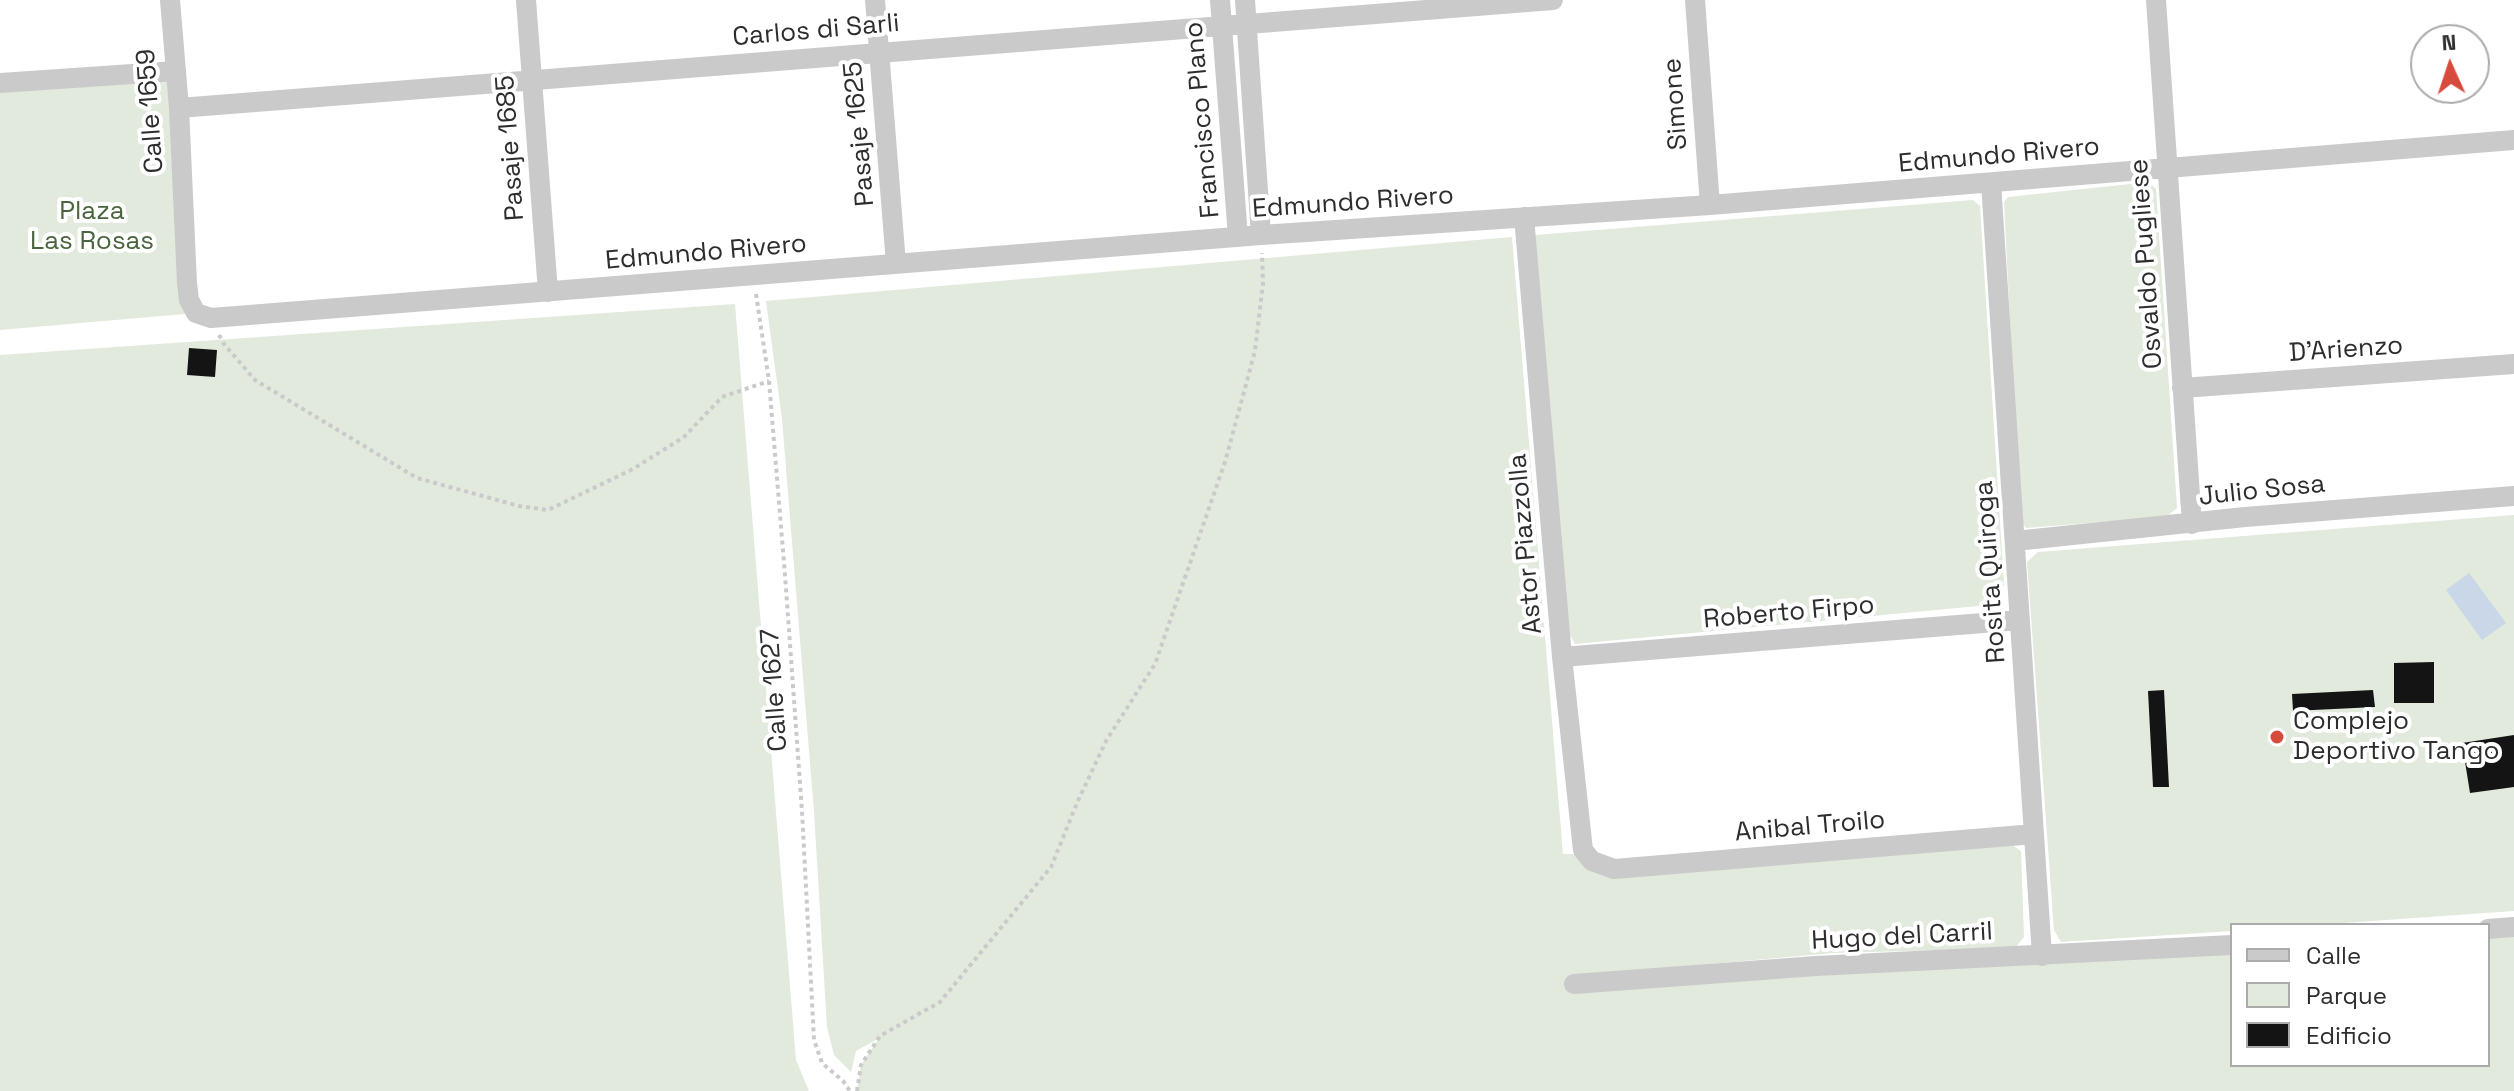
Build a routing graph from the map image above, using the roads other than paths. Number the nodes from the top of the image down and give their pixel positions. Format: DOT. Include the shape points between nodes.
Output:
graph roads {
  1 [pos="170,0"];
  2 [pos="526,0"];
  3 [pos="875,0"];
  4 [pos="1220,0"];
  5 [pos="1245,0"];
  6 [pos="1553,0"];
  7 [pos="1695,0"];
  8 [pos="2156,0"];
  9 [pos="1246,24"];
  10 [pos="1222,26"];
  11 [pos="879,52"];
  12 [pos="176,71"];
  13 [pos="532,80"];
  14 [pos="0,83"];
  15 [pos="179,108"];
  16 [pos="2514,140"];
  17 [pos="2166,169"];
  18 [pos="1991,183"];
  19 [pos="1710,205"];
  20 [pos="1524,217"];
  21 [pos="1261,235"];
  22 [pos="1238,237"];
  23 [pos="896,264"];
  24 [pos="548,292"];
  25 [pos="204,315"];
  26 [pos="2514,364"];
  27 [pos="2182,388"];
  28 [pos="2514,496"];
  29 [pos="2192,524"];
  30 [pos="2015,541"];
  31 [pos="2020,620"];
  32 [pos="1562,657"];
  33 [pos="2034,834"];
  34 [pos="1592,861"];
  35 [pos="2514,927"];
  36 [pos="2490,929"];
  37 [pos="2230,945"];
  38 [pos="2042,956"];
  39 [pos="1574,984"];
  1 -- 12 [label="street, Calle 1659"];
  2 -- 13 [label="street, Pasaje 1685"];
  3 -- 11 [label="street, Pasaje 1625"];
  4 -- 10 [label="street, Francisco Plano"];
  5 -- 9 [label="street, Francisco Plano"];
  6 -- 9 [label="street, Carlos di Sarli"];
  7 -- 19 [label="street, Simone"];
  8 -- 17 [label="street, Osvaldo Pugliese"];
  9 -- 10 [label="street, Carlos di Sarli"];
  9 -- 21 [label="street, Francisco Plano"];
  10 -- 11 [label="street, Carlos di Sarli"];
  10 -- 22 [label="street, Francisco Plano"];
  11 -- 13 [label="street, Carlos di Sarli"];
  11 -- 23 [label="street, Pasaje 1625"];
  12 -- 14 [label="street"];
  12 -- 15 [label="street, Calle 1659"];
  13 -- 15 [label="street, Carlos di Sarli"];
  13 -- 24 [label="street, Pasaje 1685"];
  15 -- 25 [label="street, Calle 1659" via="189,300"];
  16 -- 17 [label="street, Edmundo Rivero"];
  17 -- 18 [label="street, Edmundo Rivero"];
  17 -- 27 [label="street, Osvaldo Pugliese"];
  18 -- 19 [label="street, Edmundo Rivero"];
  18 -- 30 [label="street, Rosita Quiroga"];
  19 -- 20 [label="street, Edmundo Rivero"];
  20 -- 21 [label="street, Edmundo Rivero"];
  20 -- 32 [label="street, Astor Piazzolla"];
  21 -- 22 [label="street, Edmundo Rivero"];
  22 -- 23 [label="street, Edmundo Rivero"];
  23 -- 24 [label="street, Edmundo Rivero"];
  24 -- 25 [label="street, Edmundo Rivero"];
  26 -- 27 [label="street, D'Arienzo"];
  27 -- 29 [label="street, Osvaldo Pugliese"];
  28 -- 29 [label="street, Julio Sosa"];
  29 -- 30 [label="street, Julio Sosa"];
  30 -- 31 [label="street, Rosita Quiroga"];
  31 -- 32 [label="street, Roberto Firpo"];
  31 -- 33 [label="street, Rosita Quiroga"];
  32 -- 34 [label="street, Astor Piazzolla" via="1580,840"];
  33 -- 34 [label="street, Anibal Troilo" via="1614,869"];
  33 -- 38 [label="street, Rosita Quiroga"];
  35 -- 36 [label="street"];
  37 -- 38 [label="street, Hugo del Carril"];
  38 -- 39 [label="street, Hugo del Carril"];
}
